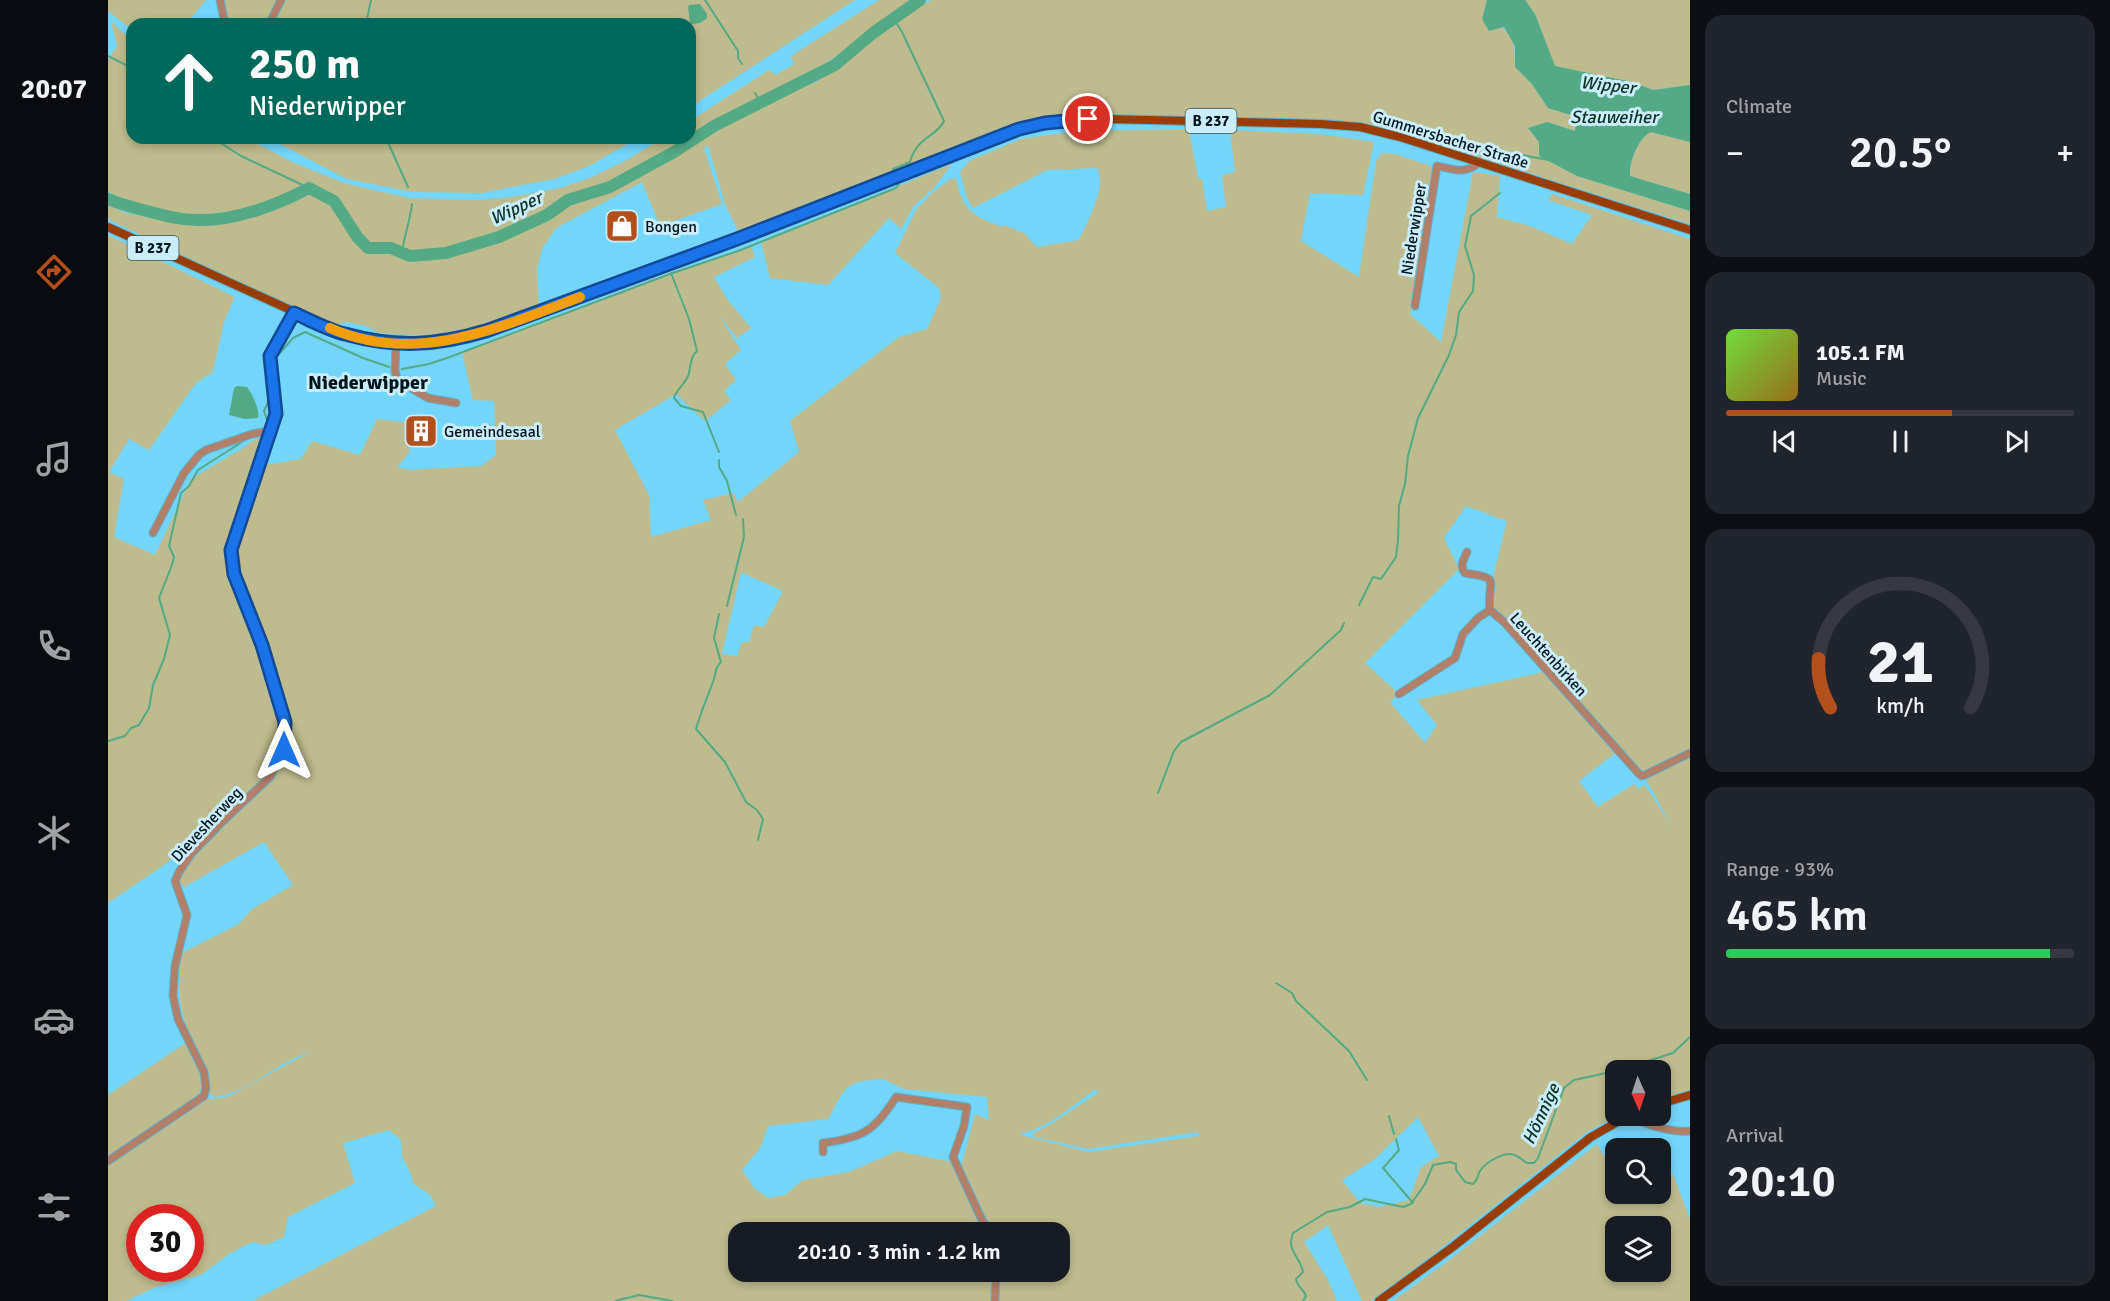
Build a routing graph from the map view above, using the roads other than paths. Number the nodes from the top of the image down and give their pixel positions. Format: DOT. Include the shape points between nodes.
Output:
graph roads {
  1 [pos="220,0"];
  2 [pos="281,0"];
  3 [pos="224,18"];
  4 [pos="272,18"];
  5 [pos="1479,162"];
  6 [pos="108,227"];
  7 [pos="1690,230"];
  8 [pos="1414,306"];
  9 [pos="294,313"];
  10 [pos="396,344"];
  11 [pos="456,404"];
  12 [pos="270,431"];
  13 [pos="153,532"];
  14 [pos="1467,552"];
  15 [pos="1490,610"];
  16 [pos="1399,694"];
  17 [pos="1690,753"];
  18 [pos="1690,1095"];
  19 [pos="1671,1101"];
  20 [pos="1611,1126"];
  21 [pos="1657,1126"];
  22 [pos="1686,1132"];
  23 [pos="1690,1137"];
  24 [pos="823,1152"];
  25 [pos="108,1161"];
  26 [pos="983,1222"];
  27 [pos="995,1282"];
  28 [pos="994,1301"];
  29 [pos="1379,1301"];
  1 -- 3 [label="street"];
  2 -- 4 [label="street"];
  5 -- 7 [label="main road, Gummersbacher Straße / B 237"];
  5 -- 8 [label="street, Niederwipper" via="1466,171 1437,166"];
  5 -- 10 [label="main road, Gummersbacher Straße / B 237" via="1380,132 1338,124 1104,119 1045,123 959,151 737,239 486,331 438,343"];
  6 -- 9 [label="main road, Gummersbacher Straße / B 237"];
  9 -- 10 [label="main road, Gummersbacher Straße / B 237" via="343,334"];
  9 -- 12 [label="street" via="270,356 276,414"];
  10 -- 11 [label="street" via="397,380 428,398"];
  12 -- 13 [label="street" via="199,455 184,473"];
  12 -- 25 [label="street, Dievesherweg" via="232,542 232,567 262,645 285,722 284,750 270,777 192,853 175,885 188,915 172,996 178,1019 204,1072 204,1096"];
  14 -- 15 [label="street, Leuchtenbirken" via="1462,570 1488,579"];
  15 -- 16 [label="street" via="1463,634 1455,658"];
  15 -- 17 [label="street, Leuchtenbirken" via="1642,776"];
  18 -- 19 [label="main road"];
  20 -- 29 [label="main road" via="1591,1137"];
  21 -- 22 [label="street"];
  22 -- 23 [label="street"];
  24 -- 26 [label="street" via="823,1143 850,1140 875,1126 896,1097 967,1107 953,1157"];
  27 -- 28 [label="street"];
}
